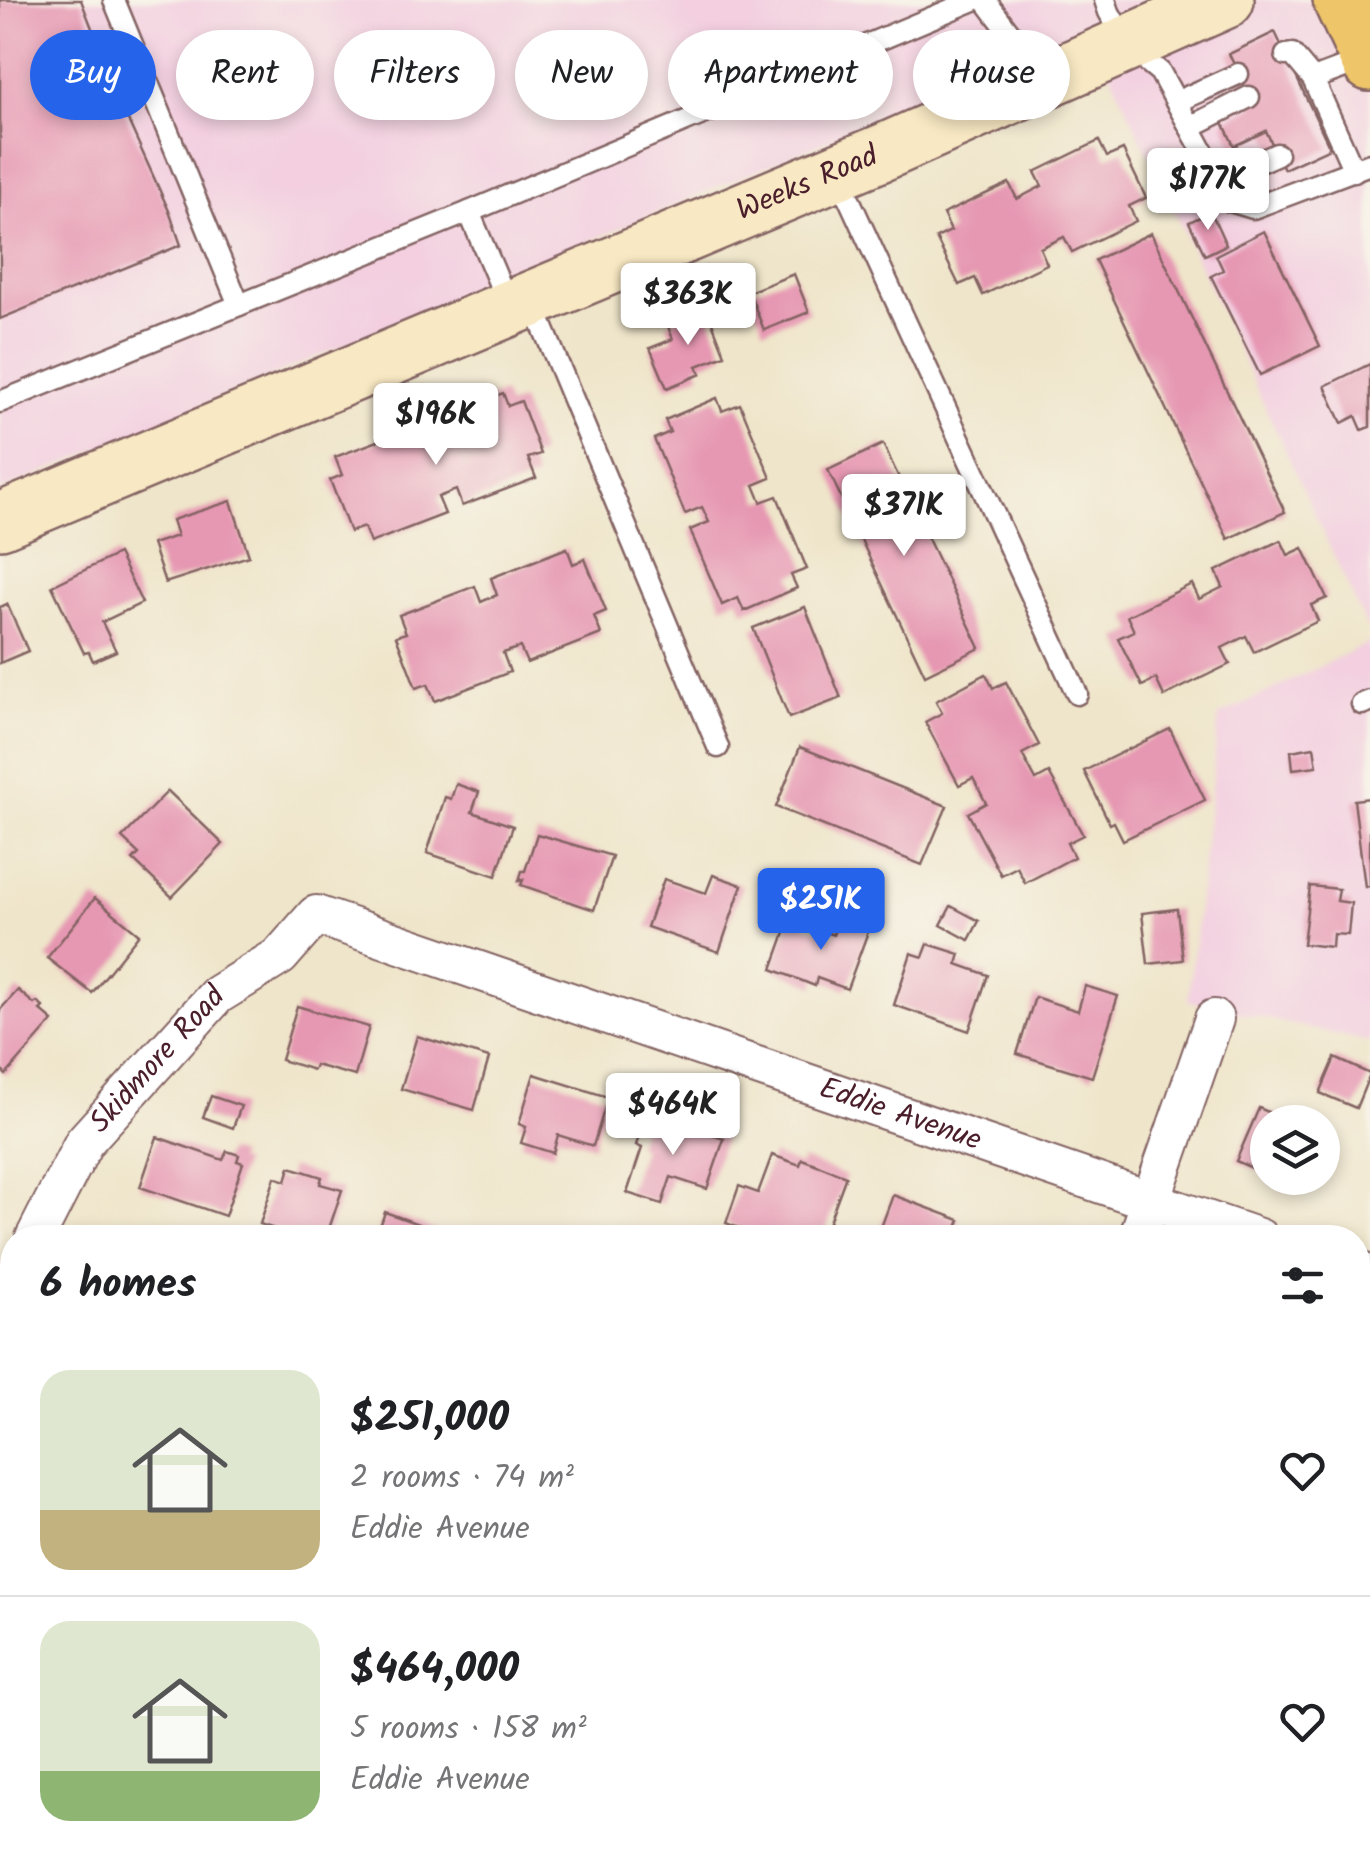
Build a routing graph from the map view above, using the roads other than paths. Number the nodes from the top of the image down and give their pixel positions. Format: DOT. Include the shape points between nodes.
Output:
graph roads {
  1 [pos="114,0"];
  2 [pos="974,0"];
  3 [pos="985,0"];
  4 [pos="1226,0"];
  5 [pos="1341,0"];
  6 [pos="1116,22"];
  7 [pos="1008,30"];
  8 [pos="1286,55"];
  9 [pos="1070,60"];
  10 [pos="1369,60"];
  11 [pos="1238,74"];
  12 [pos="1305,79"];
  13 [pos="1250,97"];
  14 [pos="1176,102"];
  15 [pos="954,120"];
  16 [pos="1190,127"];
  17 [pos="1277,154"];
  18 [pos="1362,167"];
  19 [pos="836,171"];
  20 [pos="1219,180"];
  21 [pos="469,212"];
  22 [pos="521,304"];
  23 [pos="238,305"];
  24 [pos="0,402"];
  25 [pos="0,521"];
  26 [pos="1077,694"];
  27 [pos="718,747"];
  28 [pos="316,915"];
  29 [pos="1214,1019"];
  30 [pos="1150,1201"];
  31 [pos="42,1225"];
  32 [pos="1142,1225"];
  33 [pos="1220,1225"];
  1 -- 23 [label="lane"];
  2 -- 21 [label="lane"];
  3 -- 7 [label="lane"];
  4 -- 6 [label="street, Weeks Road"];
  5 -- 10 [label="main road"];
  6 -- 9 [label="street, Weeks Road"];
  6 -- 14 [label="lane" via="1160,72"];
  8 -- 12 [label="lane" via="1292,54"];
  10 -- 12 [label="lane"];
  11 -- 14 [label="lane"];
  12 -- 18 [label="lane" via="1329,131"];
  13 -- 16 [label="lane"];
  14 -- 16 [label="lane"];
  15 -- 19 [label="street, Weeks Road"];
  16 -- 20 [label="lane"];
  17 -- 20 [label="lane"];
  18 -- 20 [label="lane" via="1253,208 1230,201"];
  19 -- 22 [label="street, Weeks Road"];
  19 -- 26 [label="lane"];
  21 -- 22 [label="lane"];
  21 -- 23 [label="lane"];
  22 -- 25 [label="street, Weeks Road"];
  22 -- 27 [label="lane"];
  23 -- 24 [label="lane"];
  28 -- 30 [label="street, Eddie Avenue"];
  28 -- 31 [label="street, Skidmore Road" via="280,956 217,995 84,1142"];
  29 -- 30 [label="street"];
  30 -- 32 [label="street"];
  30 -- 33 [label="street, Eddie Avenue"];
}
